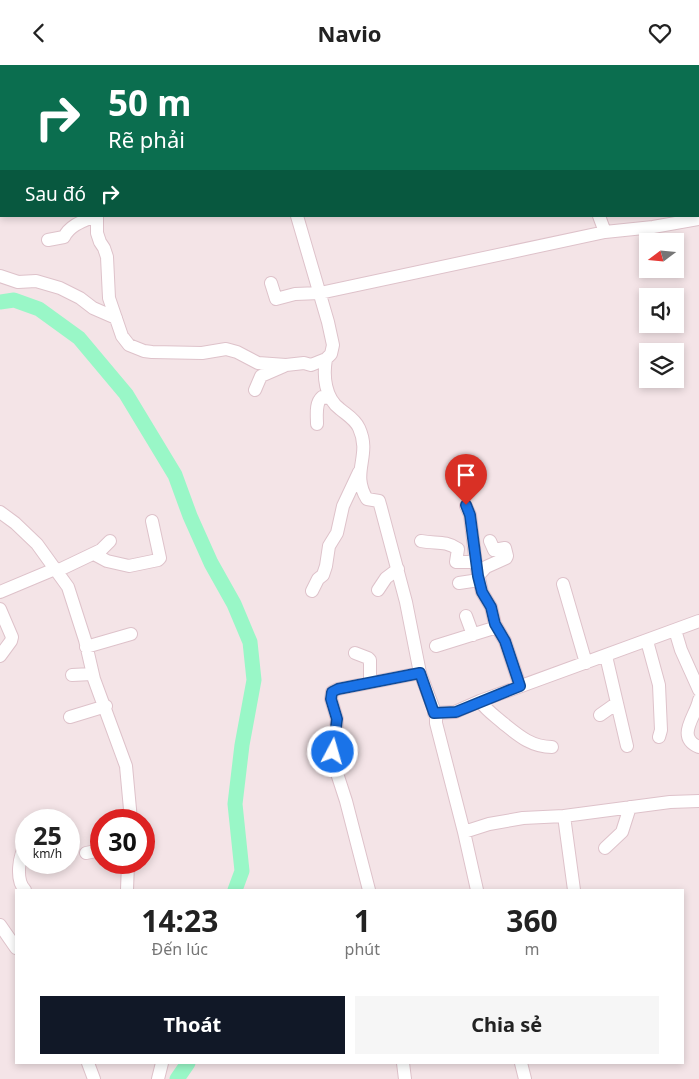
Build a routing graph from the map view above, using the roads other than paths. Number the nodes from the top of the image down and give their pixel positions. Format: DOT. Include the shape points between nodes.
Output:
graph roads {
  1 [pos="94,217"];
  2 [pos="96,217"];
  3 [pos="297,217"];
  4 [pos="599,217"];
  5 [pos="699,219"];
  6 [pos="605,232"];
  7 [pos="48,240"];
  8 [pos="0,276"];
  9 [pos="271,283"];
  10 [pos="320,293"];
  11 [pos="116,318"];
  12 [pos="326,359"];
  13 [pos="286,365"];
  14 [pos="255,390"];
  15 [pos="330,397"];
  16 [pos="317,424"];
  17 [pos="359,472"];
  18 [pos="466,505"];
  19 [pos="0,512"];
  20 [pos="152,521"];
  21 [pos="110,541"];
  22 [pos="421,541"];
  23 [pos="490,541"];
  24 [pos="94,554"];
  25 [pos="398,569"];
  26 [pos="56,570"];
  27 [pos="478,573"];
  28 [pos="459,583"];
  29 [pos="563,584"];
  30 [pos="378,590"];
  31 [pos="0,591"];
  32 [pos="312,591"];
  33 [pos="0,609"];
  34 [pos="466,616"];
  35 [pos="699,621"];
  36 [pos="497,627"];
  37 [pos="675,631"];
  38 [pos="131,634"];
  39 [pos="473,635"];
  40 [pos="647,641"];
  41 [pos="86,647"];
  42 [pos="436,647"];
  43 [pos="355,653"];
  44 [pos="0,656"];
  45 [pos="606,656"];
  46 [pos="586,663"];
  47 [pos="92,673"];
  48 [pos="420,673"];
  49 [pos="72,675"];
  50 [pos="370,682"];
  51 [pos="520,686"];
  52 [pos="699,690"];
  53 [pos="480,701"];
  54 [pos="699,701"];
  55 [pos="617,703"];
  56 [pos="106,706"];
  57 [pos="434,713"];
  58 [pos="600,715"];
  59 [pos="70,717"];
  60 [pos="660,737"];
  61 [pos="627,746"];
  62 [pos="552,747"];
  63 [pos="699,747"];
  64 [pos="699,801"];
  65 [pos="630,807"];
  66 [pos="130,809"];
  67 [pos="564,816"];
  68 [pos="464,832"];
  69 [pos="605,848"];
  70 [pos="90,852"];
  71 [pos="86,853"];
  72 [pos="20,874"];
  73 [pos="128,874"];
  74 [pos="24,889"];
  75 [pos="127,889"];
  76 [pos="369,889"];
  77 [pos="477,889"];
  78 [pos="574,889"];
  79 [pos="2,930"];
  80 [pos="15,947"];
  81 [pos="88,1064"];
  82 [pos="162,1064"];
  83 [pos="403,1064"];
  84 [pos="521,1064"];
  85 [pos="94,1079"];
  86 [pos="158,1079"];
  87 [pos="405,1079"];
  88 [pos="525,1079"];
  1 -- 7 [label="street" via="76,224 64,237"];
  2 -- 11 [label="street" via="97,233 107,257 109,298"];
  3 -- 10 [label="street"];
  4 -- 6 [label="street"];
  5 -- 6 [label="street"];
  6 -- 10 [label="street"];
  8 -- 11 [label="street" via="60,288"];
  9 -- 10 [label="street" via="276,299"];
  10 -- 12 [label="street" via="333,345"];
  11 -- 13 [label="street" via="129,345 144,351 202,353 226,349 258,363"];
  12 -- 13 [label="street" via="311,365"];
  12 -- 15 [label="street" via="326,385"];
  13 -- 14 [label="street" via="261,376"];
  15 -- 16 [label="street" via="319,399"];
  15 -- 17 [label="street" via="359,427 365,449"];
  17 -- 25 [label="street" via="367,499 379,501 382,508"];
  17 -- 32 [label="street" via="343,505 323,575"];
  18 -- 27 [label="street" via="472,524"];
  19 -- 26 [label="street" via="37,544"];
  20 -- 24 [label="street" via="160,559 129,566"];
  21 -- 24 [label="street"];
  22 -- 27 [label="street" via="440,541 458,549 456,562 472,562"];
  23 -- 27 [label="street" via="494,550 505,547 507,556"];
  24 -- 26 [label="street"];
  25 -- 30 [label="street"];
  25 -- 48 [label="street"];
  26 -- 31 [label="street"];
  26 -- 41 [label="street" via="68,587"];
  27 -- 28 [label="street"];
  27 -- 36 [label="street"];
  29 -- 46 [label="street"];
  33 -- 44 [label="street" via="12,637"];
  34 -- 39 [label="street"];
  35 -- 37 [label="street"];
  36 -- 39 [label="street"];
  36 -- 51 [label="street"];
  37 -- 40 [label="street"];
  37 -- 52 [label="street"];
  38 -- 41 [label="street"];
  39 -- 42 [label="street"];
  40 -- 45 [label="street"];
  40 -- 60 [label="street" via="659,685"];
  41 -- 47 [label="street"];
  43 -- 50 [label="street" via="370,660"];
  45 -- 46 [label="street"];
  45 -- 55 [label="street"];
  46 -- 51 [label="street"];
  47 -- 49 [label="street"];
  47 -- 56 [label="street"];
  48 -- 50 [label="street"];
  48 -- 57 [label="street"];
  50 -- 76 [label="street" via="338,689 332,692 331,699 337,719 333,761"];
  51 -- 53 [label="street"];
  53 -- 57 [label="street" via="456,712"];
  53 -- 62 [label="street" via="523,739"];
  54 -- 63 [label="street" via="688,726 690,740"];
  55 -- 58 [label="street"];
  55 -- 61 [label="street"];
  56 -- 59 [label="street"];
  56 -- 66 [label="street" via="126,766"];
  57 -- 68 [label="street"];
  64 -- 65 [label="street"];
  65 -- 67 [label="street"];
  65 -- 69 [label="street" via="622,832"];
  67 -- 68 [label="street" via="523,818"];
  67 -- 78 [label="street"];
  68 -- 77 [label="street"];
  70 -- 71 [label="street"];
  72 -- 74 [label="street"];
  73 -- 75 [label="street"];
  79 -- 80 [label="street"];
  81 -- 85 [label="street"];
  82 -- 86 [label="street"];
  83 -- 87 [label="street"];
  84 -- 88 [label="street"];
}
